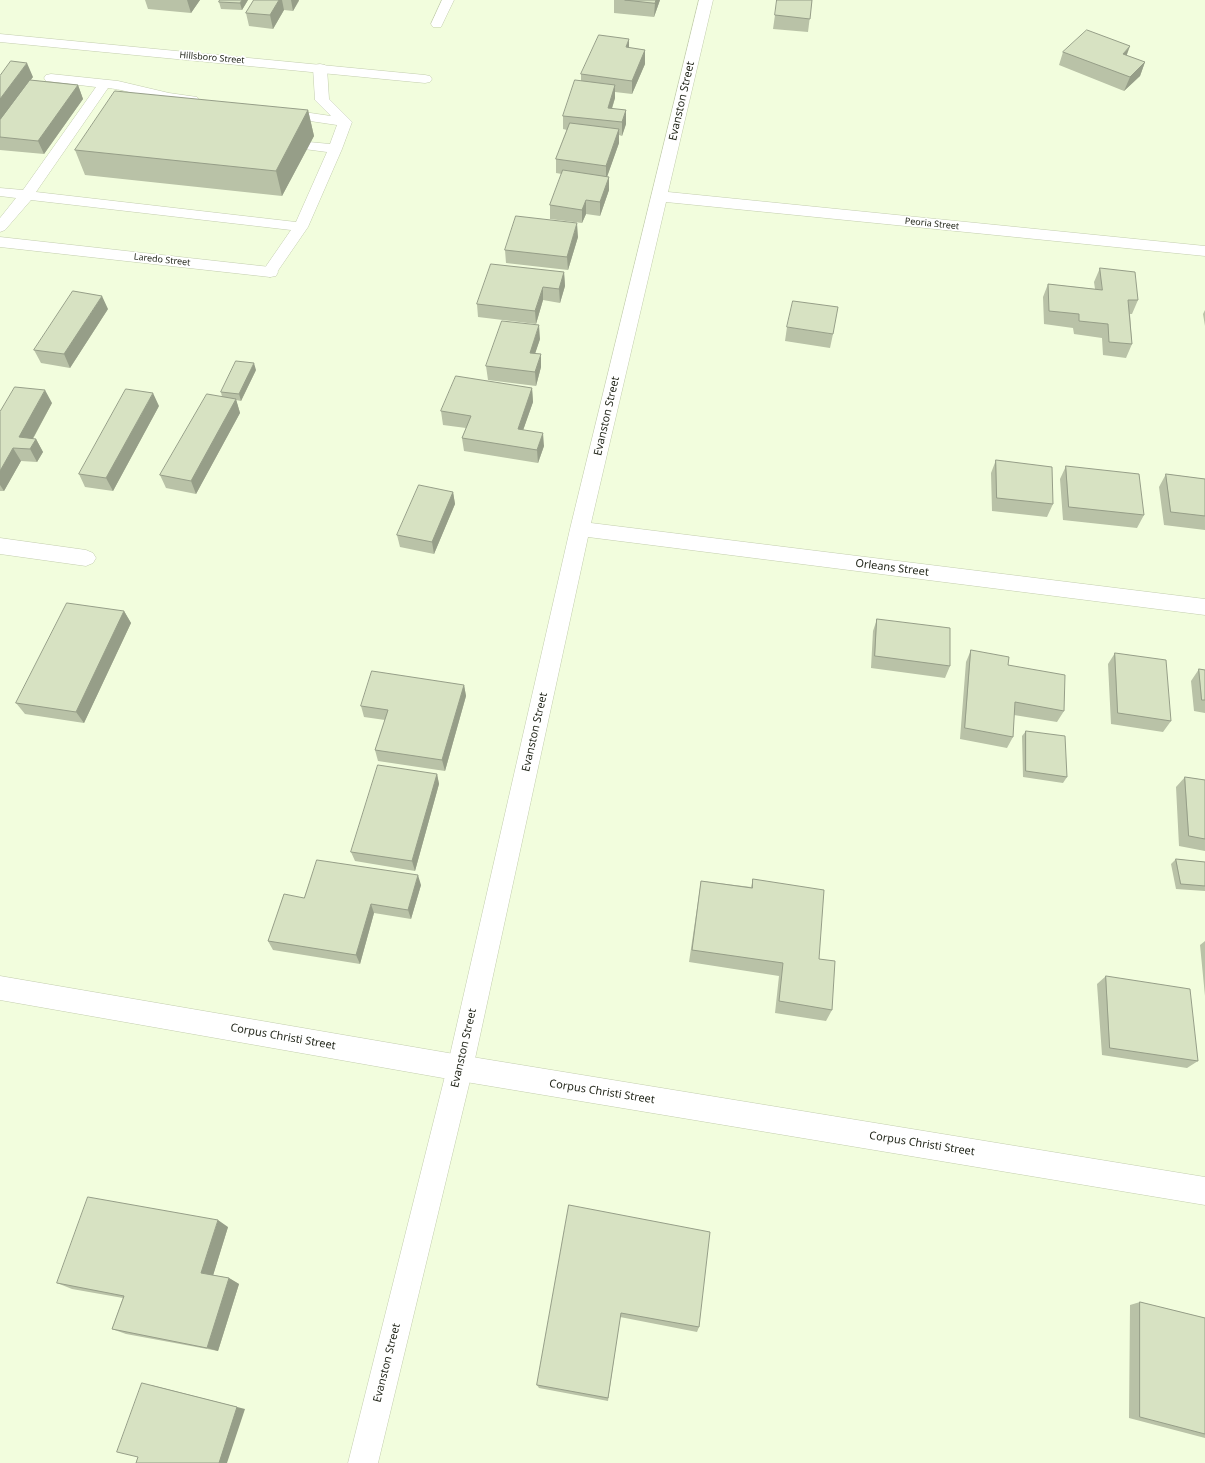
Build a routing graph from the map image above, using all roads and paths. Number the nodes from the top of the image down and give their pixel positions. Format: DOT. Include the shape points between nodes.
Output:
graph roads {
  1 [pos="448,0"];
  2 [pos="706,0"];
  3 [pos="437,24"];
  4 [pos="0,38"];
  5 [pos="320,68"];
  6 [pos="51,78"];
  7 [pos="425,79"];
  8 [pos="105,84"];
  9 [pos="207,102"];
  10 [pos="268,111"];
  11 [pos="345,122"];
  12 [pos="78,123"];
  13 [pos="93,125"];
  14 [pos="309,146"];
  15 [pos="335,149"];
  16 [pos="0,192"];
  17 [pos="27,195"];
  18 [pos="659,196"];
  19 [pos="0,227"];
  20 [pos="300,227"];
  21 [pos="0,242"];
  22 [pos="1205,251"];
  23 [pos="270,272"];
  24 [pos="580,529"];
  25 [pos="0,546"];
  26 [pos="86,558"];
  27 [pos="1205,608"];
  28 [pos="0,988"];
  29 [pos="460,1068"];
  30 [pos="1205,1191"];
  31 [pos="362,1463"];
  1 -- 3 [label="lane"];
  2 -- 18 [label="street, Evanston Street"];
  4 -- 5 [label="street, Hillsboro Street"];
  5 -- 7 [label="street, Hillsboro Street"];
  5 -- 11 [label="lane" via="322,100"];
  6 -- 8 [label="lane"];
  8 -- 9 [label="lane"];
  8 -- 12 [label="lane"];
  10 -- 11 [label="lane"];
  11 -- 15 [label="lane, Laredo Street"];
  12 -- 13 [label="lane"];
  12 -- 17 [label="lane"];
  14 -- 15 [label="lane"];
  15 -- 20 [label="lane, Laredo Street"];
  16 -- 17 [label="lane"];
  17 -- 19 [label="lane"];
  17 -- 20 [label="lane"];
  18 -- 22 [label="street, Peoria Street"];
  18 -- 24 [label="street, Evanston Street"];
  20 -- 23 [label="lane, Laredo Street"];
  21 -- 23 [label="street, Laredo Street"];
  24 -- 27 [label="street, Orleans Street"];
  24 -- 29 [label="street, Evanston Street"];
  25 -- 26 [label="street"];
  28 -- 29 [label="street, Corpus Christi Street"];
  29 -- 30 [label="street, Corpus Christi Street"];
  29 -- 31 [label="street, Evanston Street"];
}
